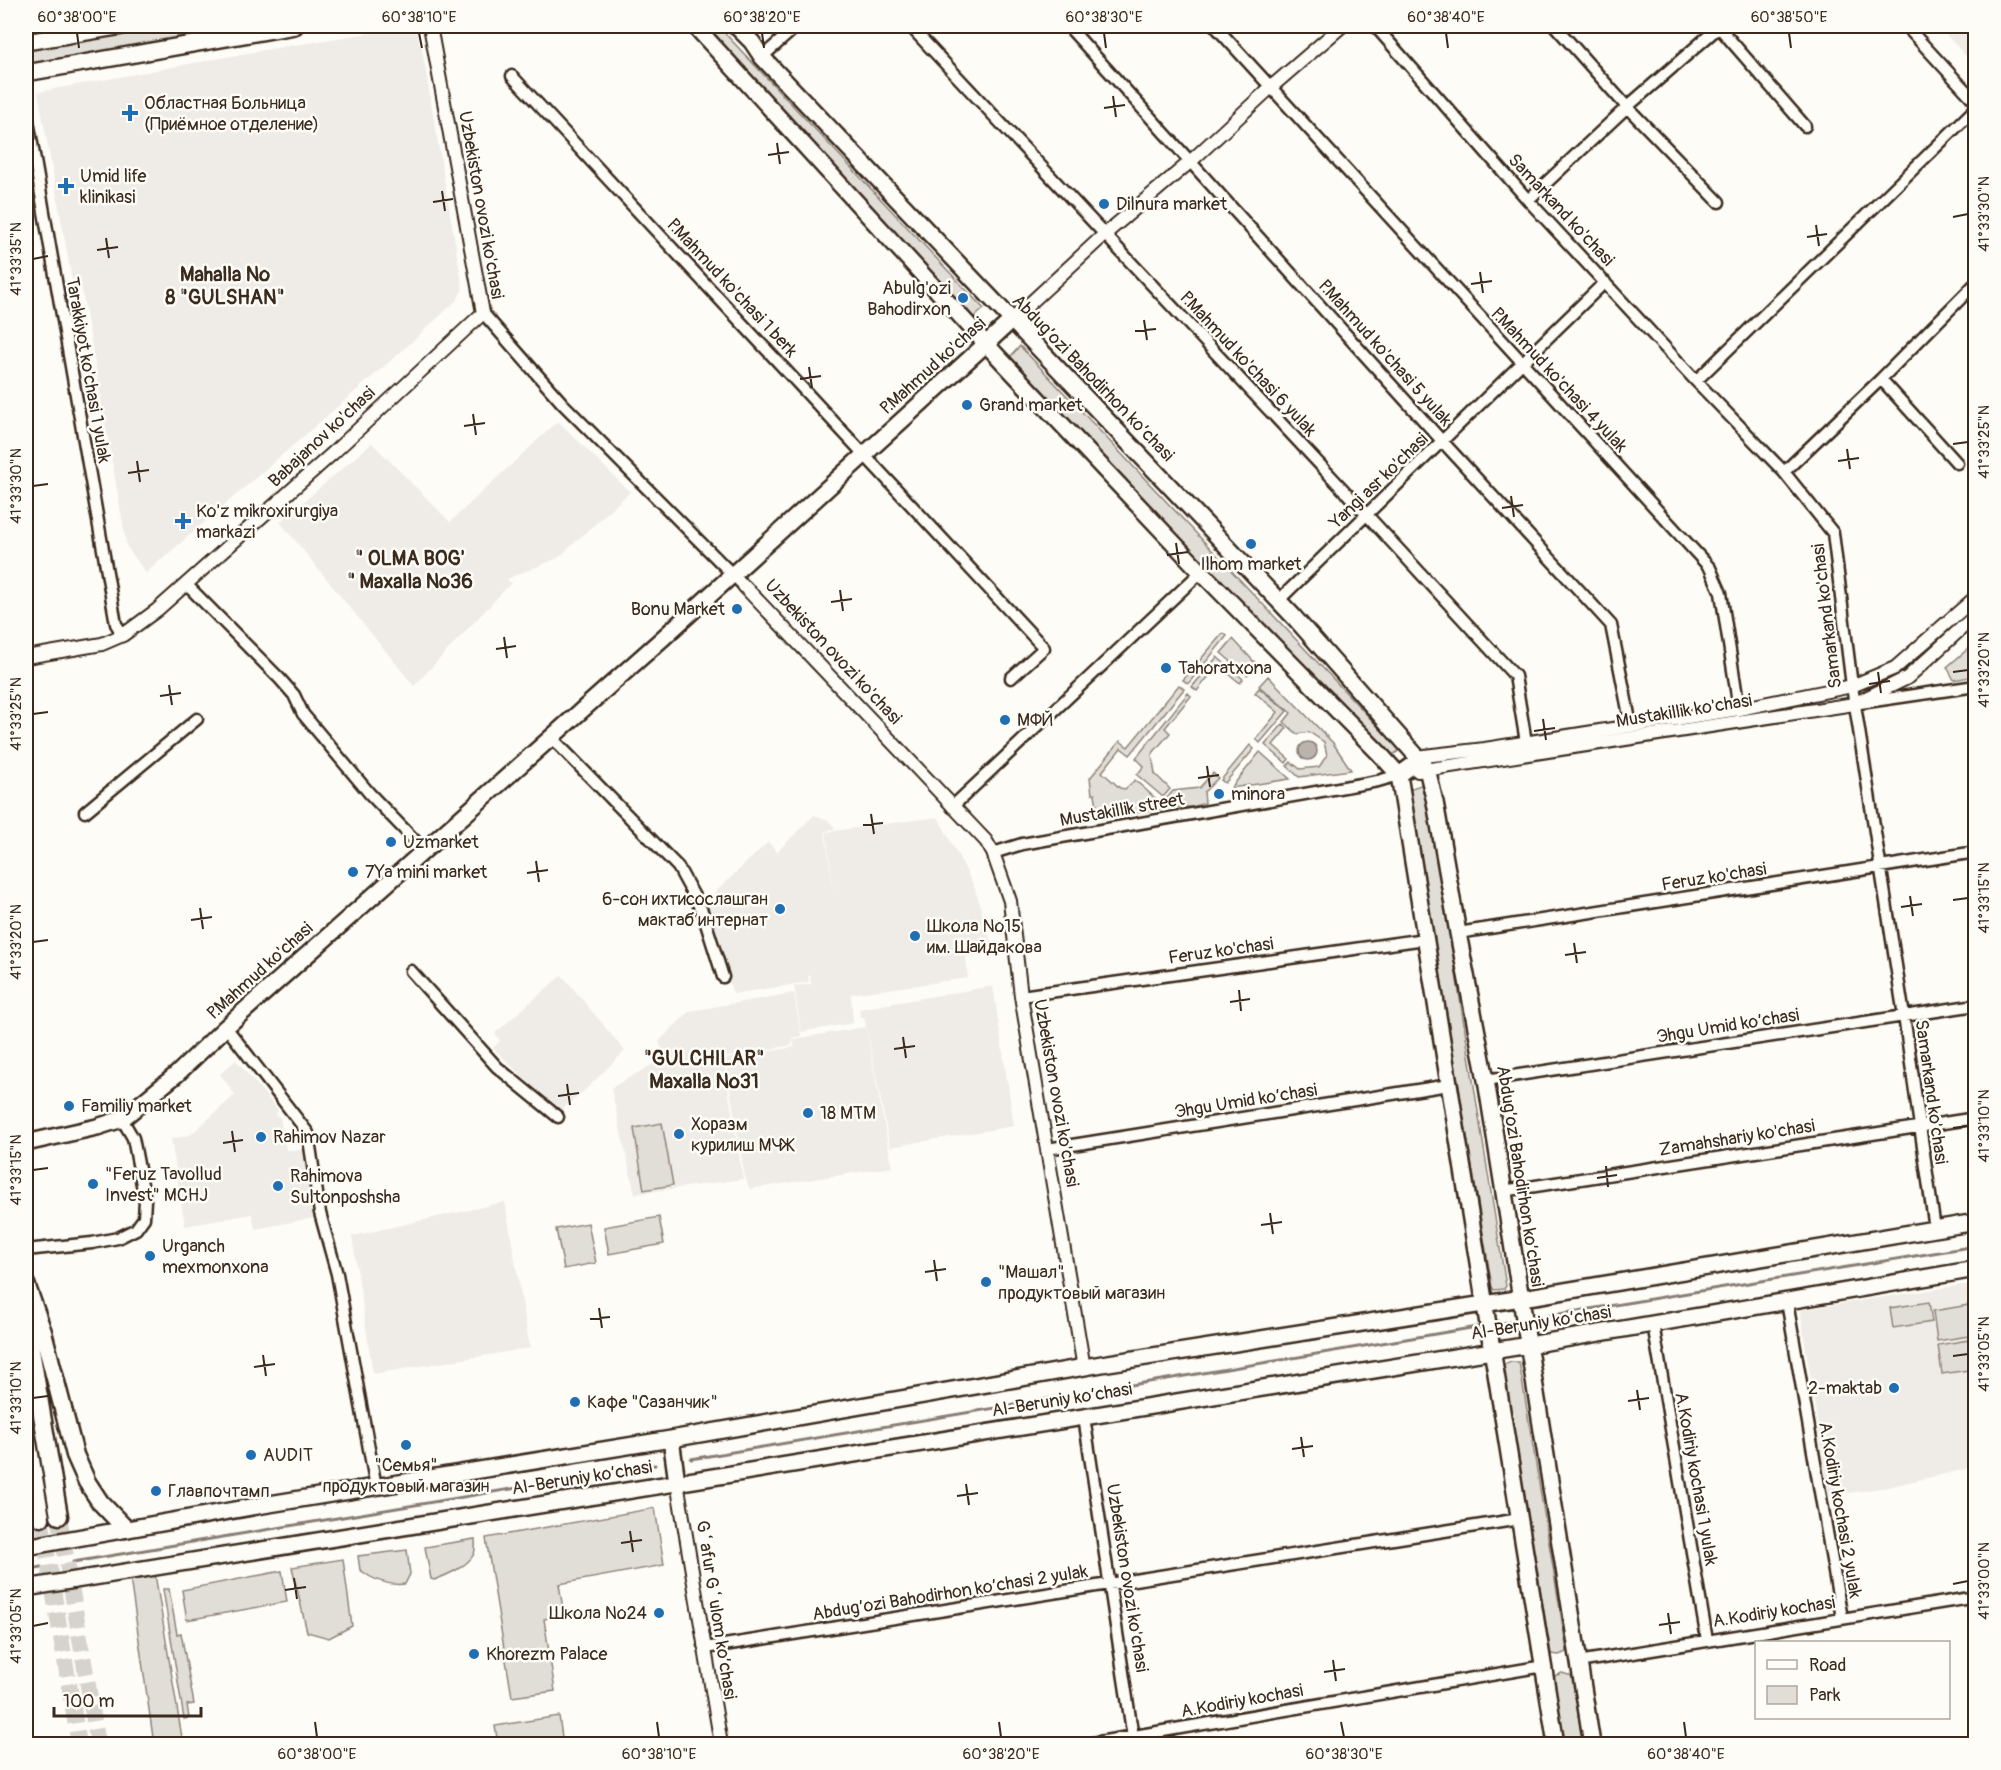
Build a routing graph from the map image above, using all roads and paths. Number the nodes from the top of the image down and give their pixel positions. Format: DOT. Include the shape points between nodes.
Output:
graph roads {
  1 [pos="123,26"];
  2 [pos="295,26"];
  3 [pos="430,26"];
  4 [pos="695,26"];
  5 [pos="736,26"];
  6 [pos="797,26"];
  7 [pos="910,26"];
  8 [pos="1068,26"];
  9 [pos="1215,26"];
  10 [pos="1342,26"];
  11 [pos="1375,26"];
  12 [pos="1555,26"];
  13 [pos="1719,26"];
  14 [pos="1906,26"];
  15 [pos="26,42"];
  16 [pos="762,57"];
  17 [pos="26,73"];
  18 [pos="512,76"];
  19 [pos="1270,88"];
  20 [pos="1976,102"];
  21 [pos="1627,107"];
  22 [pos="1976,108"];
  23 [pos="26,109"];
  24 [pos="1805,126"];
  25 [pos="1190,162"];
  26 [pos="1528,200"];
  27 [pos="1719,202"];
  28 [pos="1105,234"];
  29 [pos="1605,282"];
  30 [pos="1973,290"];
  31 [pos="483,313"];
  32 [pos="1011,321"];
  33 [pos="986,344"];
  34 [pos="1522,364"];
  35 [pos="1881,379"];
  36 [pos="1696,381"];
  37 [pos="1443,442"];
  38 [pos="865,454"];
  39 [pos="1957,463"];
  40 [pos="1784,472"];
  41 [pos="1367,515"];
  42 [pos="1201,572"];
  43 [pos="733,574"];
  44 [pos="187,585"];
  45 [pos="744,586"];
  46 [pos="1976,597"];
  47 [pos="1278,602"];
  48 [pos="1976,615"];
  49 [pos="123,635"];
  50 [pos="26,657"];
  51 [pos="1011,678"];
  52 [pos="1852,686"];
  53 [pos="1976,686"];
  54 [pos="1854,704"];
  55 [pos="1739,709"];
  56 [pos="197,719"];
  57 [pos="1631,724"];
  58 [pos="552,738"];
  59 [pos="1526,742"];
  60 [pos="1423,765"];
  61 [pos="1399,775"];
  62 [pos="952,807"];
  63 [pos="86,812"];
  64 [pos="425,851"];
  65 [pos="1976,852"];
  66 [pos="993,853"];
  67 [pos="1881,867"];
  68 [pos="1458,933"];
  69 [pos="1425,939"];
  70 [pos="411,971"];
  71 [pos="723,976"];
  72 [pos="1021,996"];
  73 [pos="1976,1005"];
  74 [pos="1904,1016"];
  75 [pos="226,1027"];
  76 [pos="1486,1080"];
  77 [pos="1449,1085"];
  78 [pos="558,1116"];
  79 [pos="1976,1118"];
  80 [pos="122,1119"];
  81 [pos="1920,1126"];
  82 [pos="26,1143"];
  83 [pos="1047,1149"];
  84 [pos="1503,1191"];
  85 [pos="1976,1222"];
  86 [pos="1935,1229"];
  87 [pos="26,1250"];
  88 [pos="1976,1269"];
  89 [pos="26,1284"];
  90 [pos="1520,1298"];
  91 [pos="1787,1302"];
  92 [pos="1485,1304"];
  93 [pos="26,1320"];
  94 [pos="1653,1324"];
  95 [pos="1529,1345"];
  96 [pos="1493,1351"];
  97 [pos="1084,1368"];
  98 [pos="1084,1417"];
  99 [pos="26,1431"];
  100 [pos="671,1439"];
  101 [pos="677,1482"];
  102 [pos="376,1487"];
  103 [pos="59,1516"];
  104 [pos="41,1518"];
  105 [pos="1520,1519"];
  106 [pos="126,1529"];
  107 [pos="26,1546"];
  108 [pos="1110,1584"];
  109 [pos="26,1588"];
  110 [pos="1976,1597"];
  111 [pos="1842,1618"];
  112 [pos="1707,1640"];
  113 [pos="705,1648"];
  114 [pos="1578,1662"];
  115 [pos="1544,1666"];
  116 [pos="1133,1741"];
  117 [pos="1976,1742"];
  118 [pos="721,1744"];
  119 [pos="1087,1744"];
  120 [pos="1556,1744"];
  121 [pos="1592,1744"];
  122 [pos="1960,1744"];
  1 -- 15 [label="main road"];
  2 -- 17 [label="main road"];
  3 -- 31 [label="street, Uzbekiston ovozi ko'chasi"];
  4 -- 33 [label="main road"];
  5 -- 16 [label="main road, Abdug’ozi Bahodirhon ko’chasi"];
  6 -- 16 [label="street"];
  7 -- 28 [label="street, P.Mahmud ko'chasi 6 yulak"];
  8 -- 25 [label="street, P.Mahmud ko'chasi 5 yulak"];
  9 -- 19 [label="street, P.Mahmud ko'chasi 4 yulak"];
  10 -- 19 [label="street, P.Mahmud ko'chasi"];
  11 -- 26 [label="street, Samarkand ko'chasi"];
  12 -- 21 [label="street"];
  13 -- 21 [label="street"];
  13 -- 24 [label="street"];
  14 -- 20 [label="street"];
  16 -- 32 [label="main road, Abdug’ozi Bahodirhon ko’chasi"];
  18 -- 38 [label="street, P.Mahmud ko'chasi 1 berk"];
  19 -- 25 [label="street, P.Mahmud ko'chasi"];
  19 -- 34 [label="street, P.Mahmud ko'chasi 4 yulak"];
  21 -- 26 [label="street"];
  21 -- 27 [label="street"];
  22 -- 36 [label="street"];
  23 -- 49 [label="street, Tarakkiyot ko'chasi 1 yulak" via="116,624"];
  25 -- 28 [label="street, P.Mahmud ko'chasi"];
  25 -- 37 [label="street, P.Mahmud ko'chasi 5 yulak"];
  26 -- 29 [label="street, Samarkand ko'chasi"];
  28 -- 32 [label="street, P.Mahmud ko'chasi"];
  28 -- 41 [label="street, P.Mahmud ko'chasi 6 yulak"];
  29 -- 34 [label="street, Yangi asr ko'chasi"];
  29 -- 36 [label="street, Samarkand ko'chasi"];
  30 -- 35 [label="street"];
  31 -- 43 [label="street, Uzbekiston ovozi ko'chasi" via="562,404"];
  31 -- 44 [label="street, Babajanov ko'chasi"];
  32 -- 33 [label="main road, P.Mahmud ko'chasi"];
  32 -- 47 [label="main road, Abdug’ozi Bahodirhon ko’chasi"];
  33 -- 38 [label="main road, P.Mahmud ko'chasi"];
  33 -- 42 [label="main road"];
  34 -- 37 [label="street, Yangi asr ko'chasi"];
  34 -- 55 [label="street, P.Mahmud ko'chasi 4 yulak" via="1710,568 1721,593"];
  35 -- 39 [label="street"];
  35 -- 40 [label="street"];
  36 -- 40 [label="street, Samarkand ko'chasi"];
  37 -- 41 [label="street, Yangi asr ko'chasi"];
  37 -- 57 [label="street, P.Mahmud ko'chasi 5 yulak" via="1611,625"];
  38 -- 43 [label="main road, P.Mahmud ko'chasi"];
  38 -- 51 [label="street, P.Mahmud ko'chasi 1 berk" via="1044,648"];
  40 -- 52 [label="street, Samarkand ko'chasi" via="1833,532"];
  41 -- 47 [label="street, Yangi asr ko'chasi"];
  41 -- 59 [label="street, P.Mahmud ko'chasi 6 yulak" via="1515,676"];
  42 -- 61 [label="main road"];
  42 -- 62 [label="street"];
  43 -- 45 [label="street, Uzbekiston ovozi ko'chasi"];
  43 -- 58 [label="main road, P.Mahmud ko'chasi"];
  44 -- 49 [label="street, Babajanov ko'chasi"];
  44 -- 64 [label="street" via="280,679 303,714 370,794"];
  45 -- 62 [label="street, Uzbekiston ovozi ko'chasi"];
  46 -- 52 [label="street, Mustakillik ko'chasi" via="1895,668"];
  47 -- 60 [label="main road, Abdug’ozi Bahodirhon ko’chasi"];
  48 -- 54 [label="street" via="1906,678"];
  49 -- 50 [label="street, Babajanov ko'chasi" via="102,644"];
  52 -- 54 [label="street, Samarkand ko'chasi"];
  52 -- 55 [label="street, Mustakillik ko'chasi"];
  53 -- 54 [label="street, Mustakillik ko'chasi"];
  54 -- 60 [label="street, Mustakillik ko'chasi"];
  54 -- 67 [label="street, Samarkand ko'chasi"];
  55 -- 57 [label="street, Mustakillik ko'chasi"];
  56 -- 63 [label="street"];
  57 -- 59 [label="street, Mustakillik ko'chasi"];
  58 -- 64 [label="main road, P.Mahmud ko'chasi"];
  58 -- 71 [label="street" via="678,867 702,910"];
  59 -- 60 [label="street, Mustakillik ko'chasi" via="1424,756"];
  60 -- 61 [label="main road"];
  60 -- 68 [label="main road, Abdug’ozi Bahodirhon ko’chasi" via="1436,802"];
  61 -- 66 [label="street, Mustakillik street" via="1022,844"];
  61 -- 69 [label="main road"];
  62 -- 66 [label="street, Uzbekiston ovozi ko'chasi"];
  64 -- 75 [label="main road, P.Mahmud ko'chasi"];
  65 -- 67 [label="street, Feruz ko'chasi"];
  66 -- 72 [label="street, Uzbekiston ovozi ko'chasi" via="1010,901"];
  67 -- 68 [label="street, Feruz ko'chasi"];
  67 -- 74 [label="street, Samarkand ko'chasi"];
  68 -- 76 [label="main road, Abdug’ozi Bahodirhon ko’chasi"];
  69 -- 72 [label="street, Feruz ko'chasi"];
  69 -- 77 [label="main road"];
  70 -- 78 [label="street" via="497,1067"];
  72 -- 83 [label="street, Uzbekiston ovozi ko'chasi"];
  73 -- 74 [label="street, Эhgu Umid ko’chasi"];
  74 -- 76 [label="street, Эhgu Umid ko’chasi"];
  74 -- 81 [label="street, Samarkand ko'chasi"];
  75 -- 80 [label="main road, P.Mahmud ko'chasi"];
  75 -- 102 [label="street" via="308,1133 320,1213 337,1274"];
  76 -- 84 [label="main road, Abdug’ozi Bahodirhon ko’chasi"];
  77 -- 83 [label="street, Эhgu Umid ko’chasi"];
  77 -- 92 [label="main road"];
  79 -- 81 [label="street, Zamahshariy ko'chasi"];
  80 -- 82 [label="main road, P.Mahmud ko'chasi"];
  80 -- 87 [label="street" via="133,1138 145,1200 144,1218 136,1229 118,1238 92,1243"];
  81 -- 84 [label="street, Zamahshariy ko'chasi"];
  81 -- 86 [label="street, Samarkand ko'chasi"];
  83 -- 97 [label="street, Uzbekiston ovozi ko'chasi"];
  84 -- 90 [label="main road, Abdug’ozi Bahodirhon ko’chasi"];
  85 -- 86 [label="main road, Al-Beruniy ko’chasi"];
  86 -- 90 [label="main road, Al-Beruniy ko’chasi"];
  88 -- 91 [label="main road, Al-Beruniy ko’chasi"];
  89 -- 106 [label="main road" via="43,1332 75,1455 100,1502"];
  90 -- 92 [label="main road, Al-Beruniy ko’chasi"];
  90 -- 95 [label="main road, Abdug’ozi Bahodirhon ko’chasi"];
  91 -- 94 [label="main road, Al-Beruniy ko’chasi"];
  91 -- 111 [label="street, A.Kodiriy kochasi 2 yulak"];
  92 -- 96 [label="main road"];
  92 -- 97 [label="main road, Al-Beruniy ko’chasi"];
  93 -- 103 [label="main road"];
  94 -- 95 [label="main road, Al-Beruniy ko’chasi"];
  94 -- 112 [label="street, A.Kodiriy kochasi 1 yulak"];
  95 -- 96 [label="main road, Al-Beruniy ko’chasi"];
  95 -- 114 [label="main road, Abdug’ozi Bahodirhon ko’chasi"];
  96 -- 98 [label="main road, Al-Beruniy ko’chasi"];
  96 -- 105 [label="main road"];
  97 -- 100 [label="main road, Al-Beruniy ko’chasi"];
  98 -- 101 [label="main road, Al-Beruniy ko’chasi"];
  98 -- 108 [label="street, Uzbekiston ovozi ko'chasi"];
  99 -- 104 [label="main road"];
  100 -- 101 [label="main road"];
  100 -- 102 [label="main road, Al-Beruniy ko’chasi"];
  101 -- 109 [label="main road, Al-Beruniy ko’chasi"];
  101 -- 113 [label="street, Gʻafur Gʻulom ko’chasi"];
  102 -- 106 [label="main road, Al-Beruniy ko’chasi"];
  105 -- 108 [label="street, Abdug’ozi Bahodirhon ko’chasi 2 yulak"];
  105 -- 115 [label="main road"];
  106 -- 107 [label="main road, Al-Beruniy ko’chasi"];
  108 -- 113 [label="street, Abdug’ozi Bahodirhon ko’chasi 2 yulak"];
  108 -- 116 [label="street, Uzbekiston ovozi ko'chasi"];
  110 -- 111 [label="street, A.Kodiriy kochasi"];
  111 -- 112 [label="street, A.Kodiriy kochasi"];
  112 -- 114 [label="street, A.Kodiriy kochasi"];
  113 -- 118 [label="street, Gʻafur Gʻulom ko’chasi"];
  114 -- 121 [label="main road, Abdug’ozi Bahodirhon ko’chasi"];
  115 -- 116 [label="street, A.Kodiriy kochasi"];
  115 -- 120 [label="main road"];
  116 -- 119 [label="street, A.Kodiriy kochasi"];
  117 -- 122 [label="street"];
}
